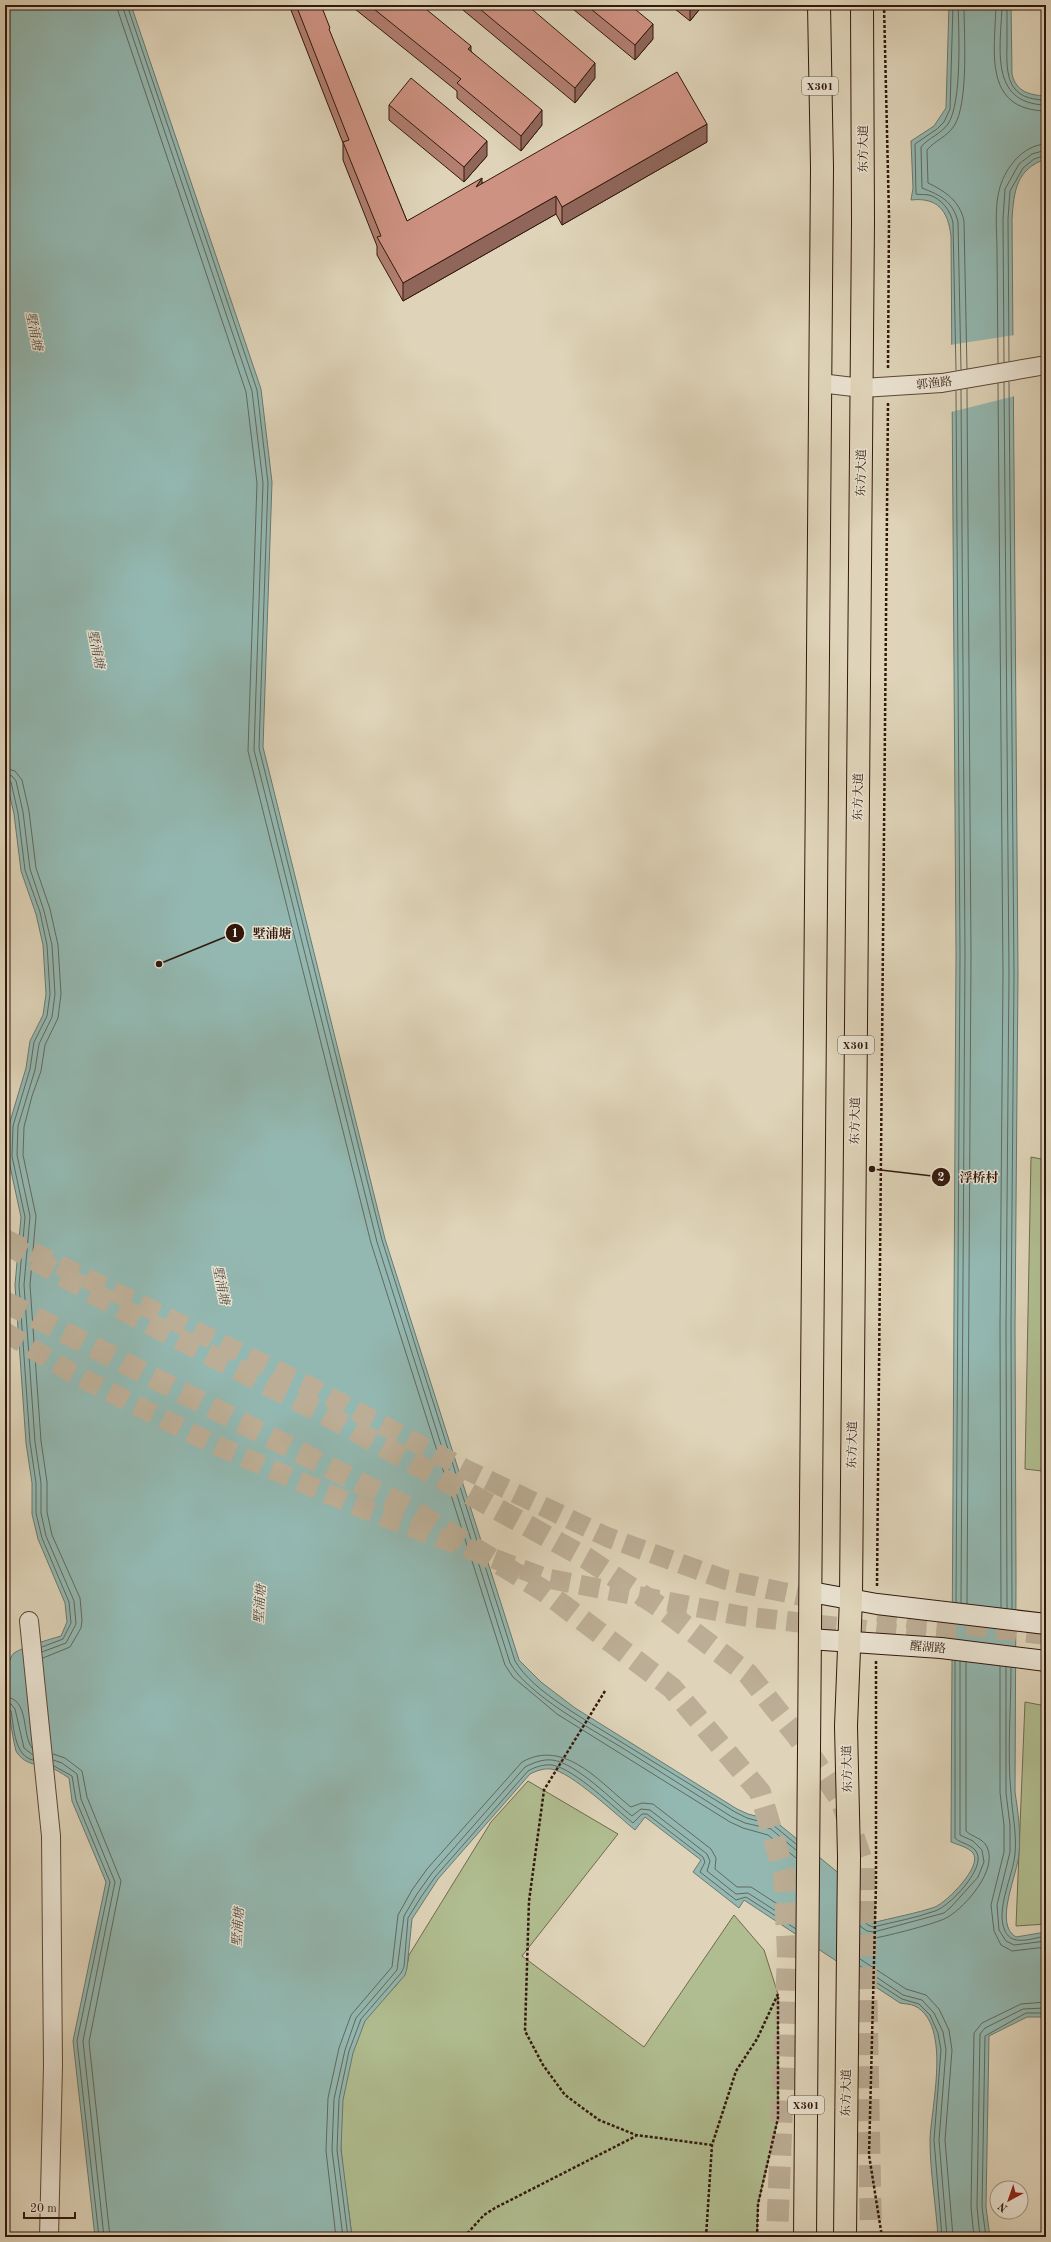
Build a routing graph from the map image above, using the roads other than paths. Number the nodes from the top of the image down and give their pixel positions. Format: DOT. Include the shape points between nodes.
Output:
graph roads {
  1 [pos="819,5"];
  2 [pos="862,5"];
  3 [pos="1046,365"];
  4 [pos="820,383"];
  5 [pos="862,388"];
  6 [pos="811,1592"];
  7 [pos="851,1598"];
  8 [pos="1044,1624"];
  9 [pos="30,1625"];
  10 [pos="809,1639"];
  11 [pos="849,1642"];
  12 [pos="1039,1660"];
  13 [pos="49,2237"];
  14 [pos="806,2237"];
  15 [pos="845,2237"];
  1 -- 4 [label="main road, X301" via="822,168"];
  2 -- 5 [label="main road, 东方大道 / X301"];
  3 -- 5 [label="street, 郭渔路" via="942,383"];
  4 -- 5 [label="street, 郭渔路"];
  4 -- 6 [label="main road, X301"];
  5 -- 7 [label="main road, 东方大道 / X301"];
  6 -- 7 [label="main road"];
  6 -- 10 [label="main road, X301"];
  7 -- 8 [label="main road" via="877,1604"];
  7 -- 11 [label="main road, 东方大道 / X301"];
  9 -- 13 [label="street" via="51,1836 52,2065"];
  10 -- 11 [label="main road, 醒湖路"];
  10 -- 14 [label="main road, X301"];
  11 -- 12 [label="main road, 醒湖路" via="941,1648"];
  11 -- 15 [label="main road, 东方大道 / X301" via="846,1726 849,1868"];
}
